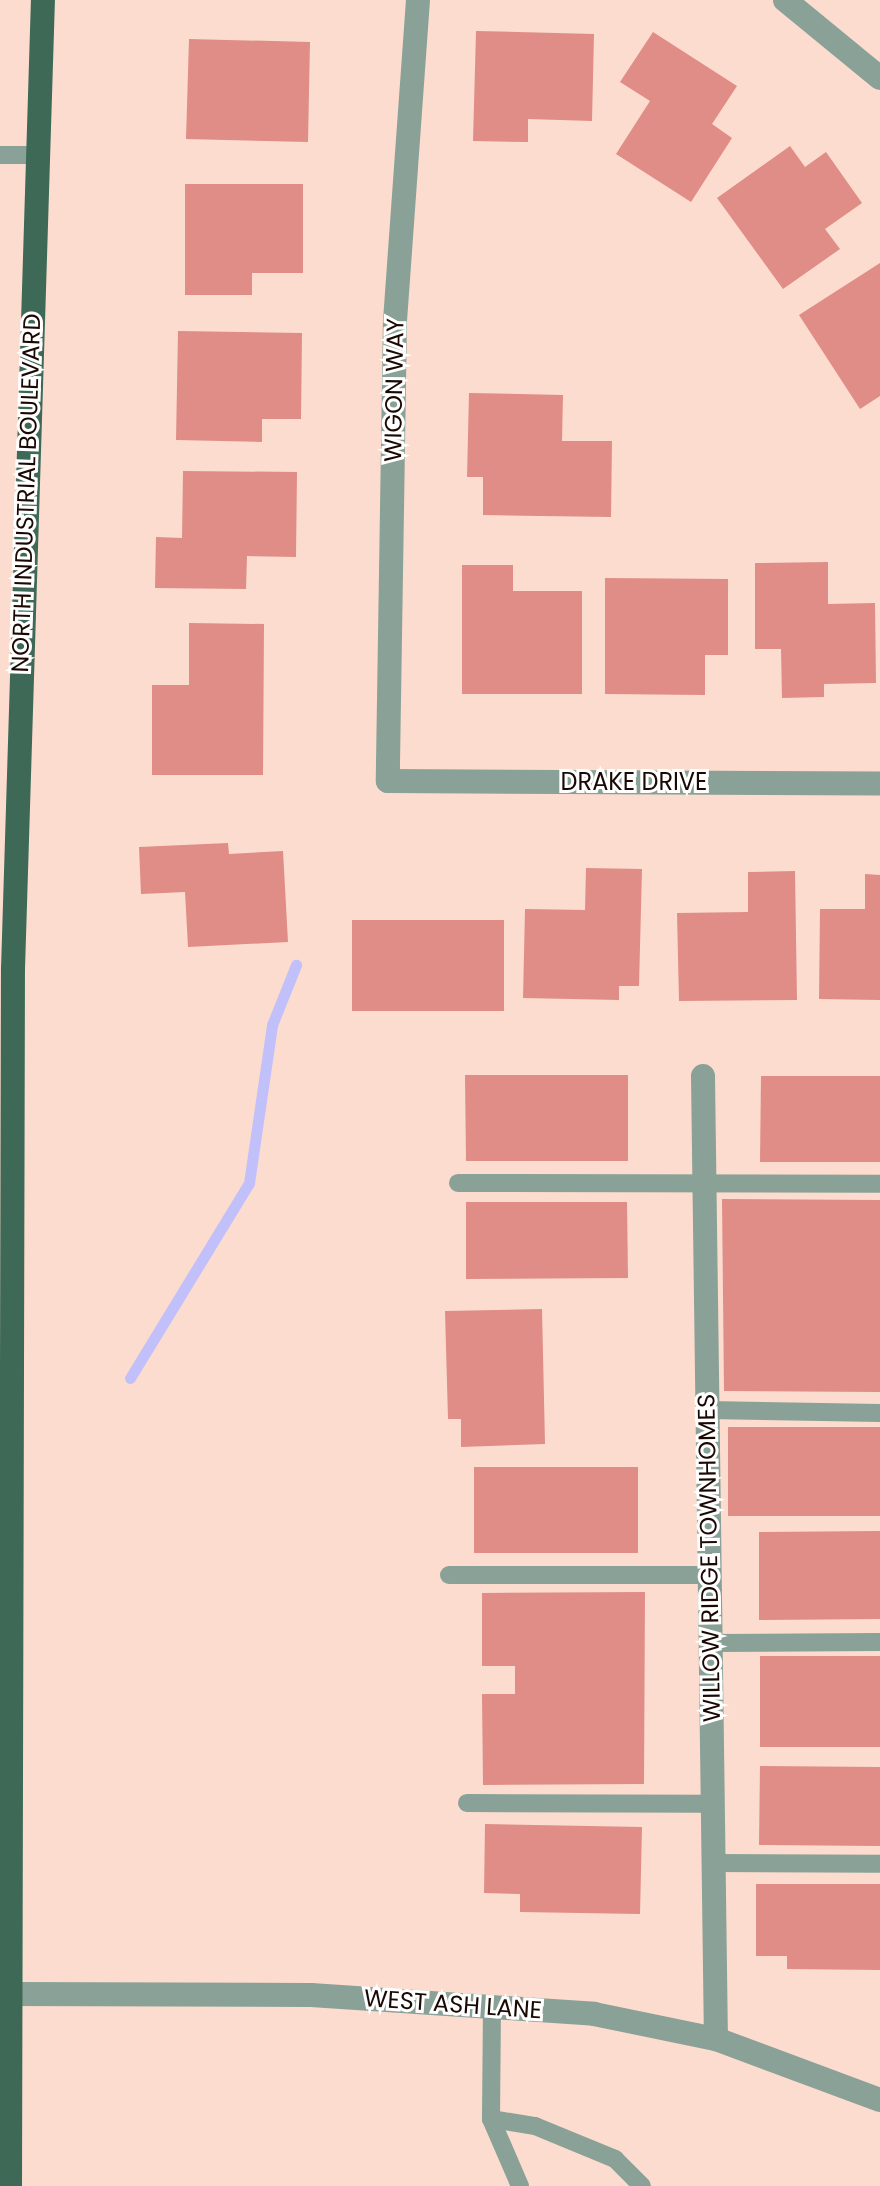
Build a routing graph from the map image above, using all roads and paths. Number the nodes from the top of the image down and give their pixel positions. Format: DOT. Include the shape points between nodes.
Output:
graph roads {
  1 [pos="43,0"];
  2 [pos="418,0"];
  3 [pos="785,0"];
  4 [pos="880,78"];
  5 [pos="0,155"];
  6 [pos="35,155"];
  7 [pos="388,781"];
  8 [pos="880,784"];
  9 [pos="703,1076"];
  10 [pos="458,1183"];
  11 [pos="704,1184"];
  12 [pos="880,1184"];
  13 [pos="6,1388"];
  14 [pos="707,1410"];
  15 [pos="880,1413"];
  16 [pos="449,1575"];
  17 [pos="709,1575"];
  18 [pos="880,1642"];
  19 [pos="711,1643"];
  20 [pos="467,1803"];
  21 [pos="713,1804"];
  22 [pos="713,1863"];
  23 [pos="880,1864"];
  24 [pos="11,1994"];
  25 [pos="492,2004"];
  26 [pos="716,2039"];
  27 [pos="880,2100"];
  28 [pos="491,2119"];
  29 [pos="10,2186"];
  30 [pos="520,2186"];
  31 [pos="642,2186"];
  1 -- 6 [label="main road, NORTH INDUSTRIAL BOULEVARD"];
  2 -- 7 [label="street, WIGON WAY" via="395,334"];
  3 -- 4 [label="street"];
  5 -- 6 [label="lane"];
  6 -- 13 [label="main road, NORTH INDUSTRIAL BOULEVARD"];
  7 -- 8 [label="street, DRAKE DRIVE"];
  9 -- 11 [label="street, WILLOW RIDGE TOWNHOMES"];
  10 -- 11 [label="lane"];
  11 -- 12 [label="lane"];
  11 -- 14 [label="street, WILLOW RIDGE TOWNHOMES"];
  13 -- 24 [label="main road, NORTH INDUSTRIAL BOULEVARD"];
  14 -- 15 [label="lane"];
  14 -- 17 [label="street, WILLOW RIDGE TOWNHOMES"];
  16 -- 17 [label="lane"];
  17 -- 19 [label="street, WILLOW RIDGE TOWNHOMES"];
  18 -- 19 [label="lane"];
  19 -- 21 [label="street, WILLOW RIDGE TOWNHOMES"];
  20 -- 21 [label="lane"];
  21 -- 22 [label="street, WILLOW RIDGE TOWNHOMES"];
  22 -- 23 [label="lane"];
  22 -- 26 [label="street, WILLOW RIDGE TOWNHOMES"];
  24 -- 25 [label="street, WEST ASH LANE" via="311,1995"];
  24 -- 29 [label="main road, NORTH INDUSTRIAL BOULEVARD"];
  25 -- 26 [label="street, WEST ASH LANE" via="594,2014"];
  25 -- 28 [label="lane"];
  26 -- 27 [label="street, WEST ASH LANE"];
  28 -- 30 [label="lane"];
  28 -- 31 [label="lane" via="535,2126 615,2159"];
}
